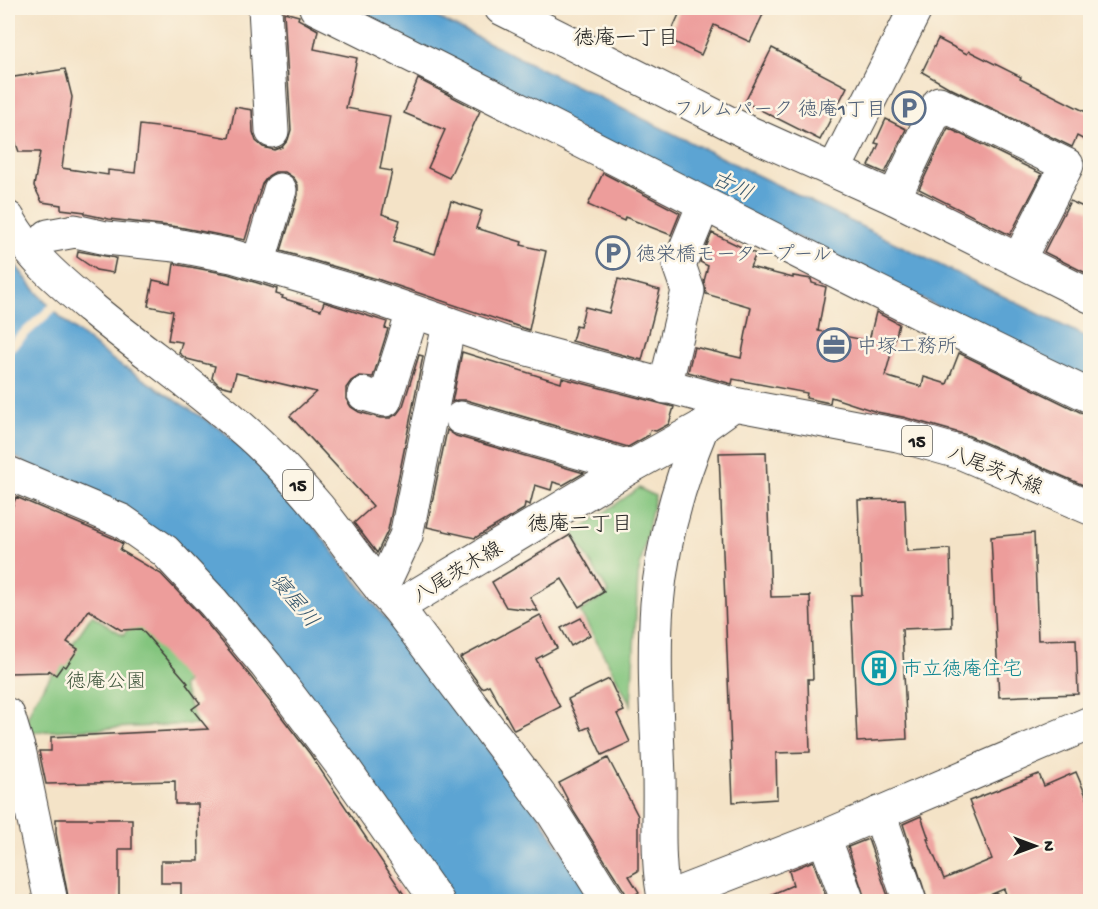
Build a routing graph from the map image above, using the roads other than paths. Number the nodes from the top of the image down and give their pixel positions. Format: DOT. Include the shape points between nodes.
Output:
graph roads {
  1 [pos="265,8"];
  2 [pos="316,8"];
  3 [pos="501,8"];
  4 [pos="916,8"];
  5 [pos="272,131"];
  6 [pos="834,170"];
  7 [pos="280,190"];
  8 [pos="894,198"];
  9 [pos="704,204"];
  10 [pos="8,218"];
  11 [pos="48,236"];
  12 [pos="1019,259"];
  13 [pos="258,264"];
  14 [pos="1090,296"];
  15 [pos="413,312"];
  16 [pos="449,324"];
  17 [pos="664,387"];
  18 [pos="364,394"];
  19 [pos="1090,396"];
  20 [pos="734,404"];
  21 [pos="461,418"];
  22 [pos="702,427"];
  23 [pos="630,467"];
  24 [pos="8,473"];
  25 [pos="1090,508"];
  26 [pos="389,598"];
  27 [pos="8,715"];
  28 [pos="1090,723"];
  29 [pos="8,784"];
  30 [pos="879,813"];
  31 [pos="824,837"];
  32 [pos="664,900"];
  33 [pos="28,902"];
  34 [pos="51,902"];
  35 [pos="438,902"];
  36 [pos="609,902"];
  37 [pos="848,902"];
  38 [pos="910,902"];
  1 -- 5 [label="street"];
  2 -- 9 [label="street"];
  3 -- 6 [label="street" via="741,129"];
  4 -- 6 [label="street"];
  6 -- 8 [label="street"];
  7 -- 13 [label="street"];
  8 -- 12 [label="street"];
  8 -- 12 [label="street" via="939,103 1067,165"];
  9 -- 17 [label="street" via="679,265 688,291"];
  9 -- 19 [label="street"];
  10 -- 26 [label="street, 八尾茨木線 / 15" via="19,239 42,265 245,430 319,508"];
  11 -- 13 [label="street" via="75,231 175,245"];
  12 -- 14 [label="street"];
  13 -- 15 [label="street"];
  15 -- 16 [label="street"];
  15 -- 18 [label="street" via="386,400"];
  16 -- 17 [label="street"];
  16 -- 26 [label="street" via="406,536"];
  17 -- 20 [label="street"];
  20 -- 22 [label="street, 八尾茨木線"];
  20 -- 25 [label="street, 八尾茨木線 / 15" via="898,435 962,453"];
  21 -- 23 [label="street"];
  22 -- 23 [label="street, 八尾茨木線"];
  22 -- 32 [label="street" via="671,521 657,606"];
  23 -- 26 [label="street, 八尾茨木線"];
  24 -- 35 [label="street" via="122,521 165,551 266,665"];
  26 -- 36 [label="street" via="553,813"];
  27 -- 34 [label="street" via="21,754"];
  28 -- 30 [label="street"];
  29 -- 33 [label="street"];
  30 -- 31 [label="street"];
  30 -- 38 [label="street"];
  31 -- 32 [label="street"];
  31 -- 37 [label="street"];
}
